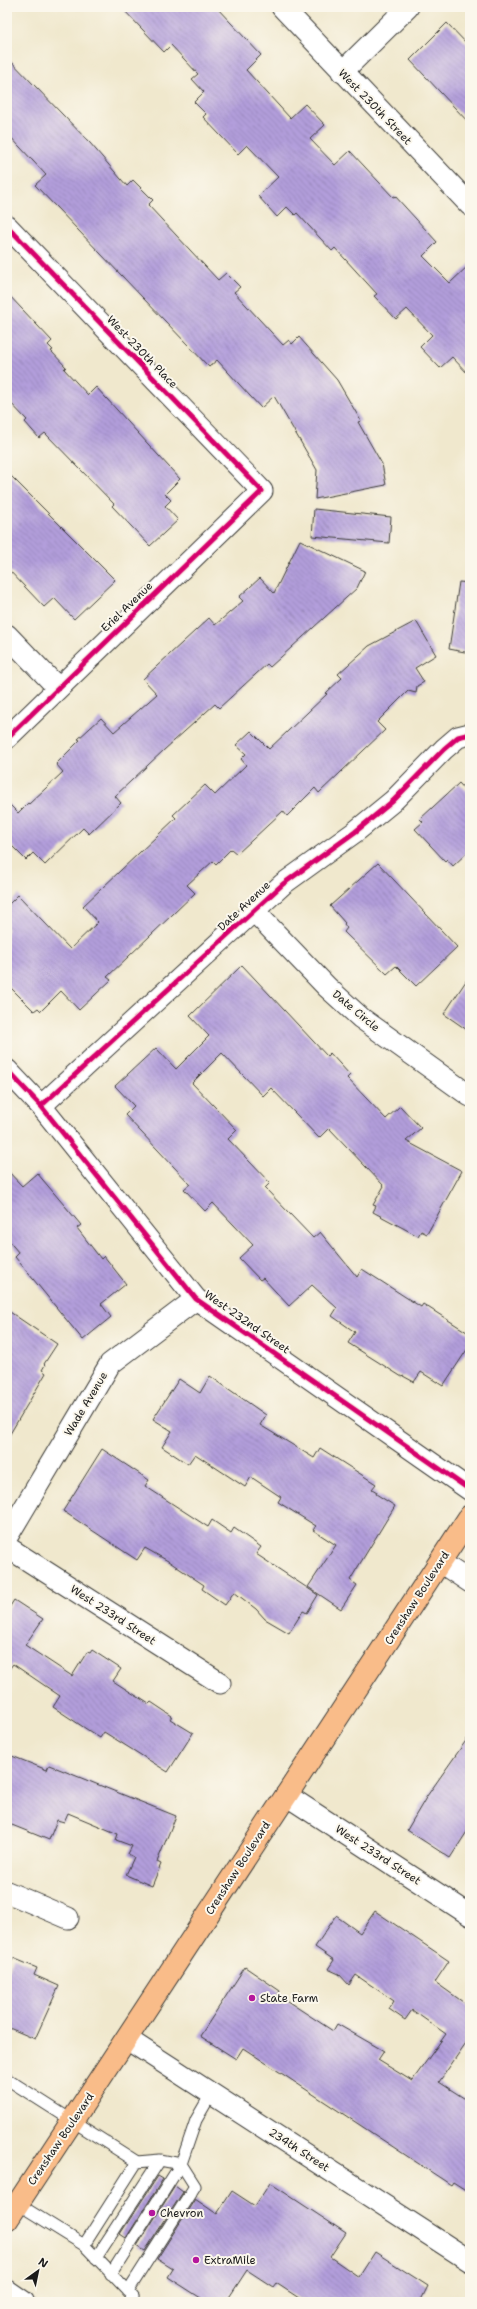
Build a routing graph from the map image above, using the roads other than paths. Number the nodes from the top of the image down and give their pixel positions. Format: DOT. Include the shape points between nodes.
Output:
graph roads {
  1 [pos="282,7"];
  2 [pos="408,7"];
  3 [pos="342,72"];
  4 [pos="470,205"];
  5 [pos="7,226"];
  6 [pos="262,492"];
  7 [pos="7,635"];
  8 [pos="58,688"];
  9 [pos="470,734"];
  10 [pos="7,738"];
  11 [pos="254,911"];
  12 [pos="7,1070"];
  13 [pos="470,1096"];
  14 [pos="41,1106"];
  15 [pos="196,1299"];
  16 [pos="470,1490"];
  17 [pos="470,1516"];
  18 [pos="7,1537"];
  19 [pos="7,1547"];
  20 [pos="440,1562"];
  21 [pos="470,1582"];
  22 [pos="220,1683"];
  23 [pos="286,1795"];
  24 [pos="7,1892"];
  25 [pos="470,1915"];
  26 [pos="68,1918"];
  27 [pos="127,2040"];
  28 [pos="7,2079"];
  29 [pos="212,2094"];
  30 [pos="73,2121"];
  31 [pos="160,2160"];
  32 [pos="137,2162"];
  33 [pos="181,2164"];
  34 [pos="12,2212"];
  35 [pos="84,2245"];
  36 [pos="96,2258"];
  37 [pos="470,2261"];
  38 [pos="111,2274"];
  39 [pos="7,2291"];
  40 [pos="128,2296"];
  41 [pos="23,2302"];
  1 -- 3 [label="street, West 230th Street"];
  2 -- 3 [label="street"];
  3 -- 4 [label="street, West 230th Street"];
  5 -- 6 [label="street, West 230th Place"];
  6 -- 8 [label="street, Eriel Avenue"];
  7 -- 8 [label="street"];
  8 -- 10 [label="street, Eriel Avenue"];
  9 -- 11 [label="street, Date Avenue" via="458,737 394,801 356,832 283,884"];
  11 -- 13 [label="street, Date Circle" via="360,1018"];
  11 -- 14 [label="street, Date Avenue"];
  12 -- 14 [label="street, West 232nd Street"];
  14 -- 15 [label="street, West 232nd Street"];
  15 -- 16 [label="street, West 232nd Street"];
  15 -- 18 [label="street, Wade Avenue" via="110,1364"];
  17 -- 20 [label="main road, Crenshaw Boulevard"];
  19 -- 22 [label="street, West 233rd Street"];
  20 -- 21 [label="street"];
  20 -- 23 [label="main road, Crenshaw Boulevard"];
  23 -- 25 [label="street, West 233rd Street"];
  23 -- 27 [label="main road, Crenshaw Boulevard"];
  24 -- 26 [label="street"];
  27 -- 29 [label="street, 234th Street"];
  27 -- 30 [label="main road, Crenshaw Boulevard"];
  28 -- 30 [label="lane"];
  29 -- 33 [label="lane" via="196,2120"];
  29 -- 37 [label="street, 234th Street"];
  30 -- 32 [label="lane"];
  30 -- 34 [label="main road, Crenshaw Boulevard"];
  31 -- 32 [label="lane"];
  31 -- 33 [label="lane"];
  31 -- 36 [label="lane"];
  32 -- 35 [label="lane"];
  33 -- 38 [label="lane"];
  33 -- 40 [label="lane" via="195,2186"];
  34 -- 35 [label="lane"];
  35 -- 36 [label="lane"];
  36 -- 38 [label="lane"];
  38 -- 40 [label="lane"];
  39 -- 41 [label="street"];
}
